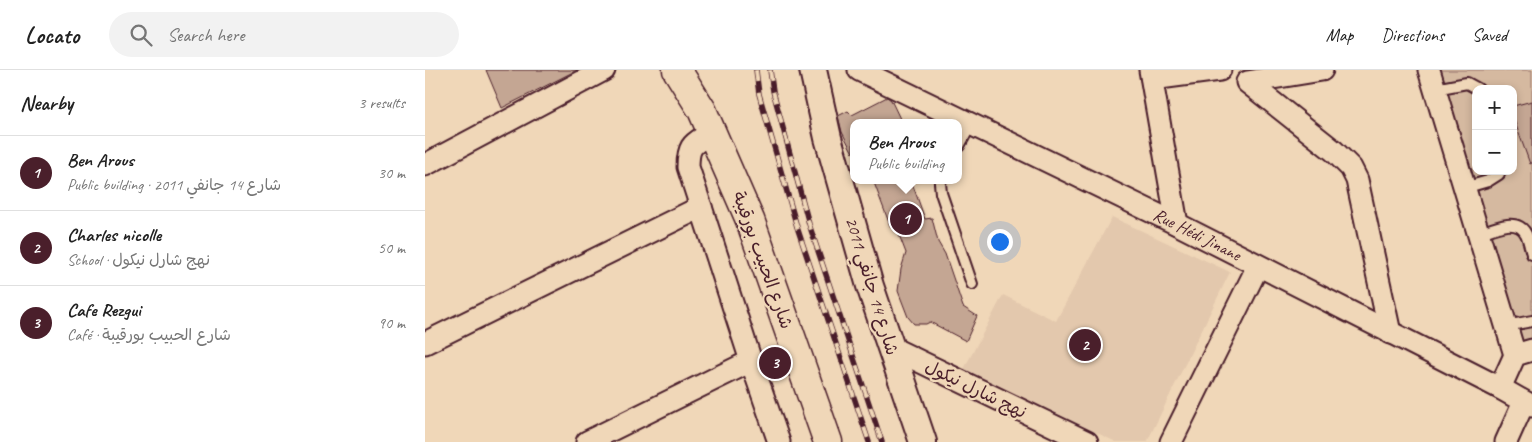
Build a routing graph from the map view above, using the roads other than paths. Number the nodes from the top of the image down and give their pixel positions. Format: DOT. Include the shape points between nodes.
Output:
graph roads {
  1 [pos="604,70"];
  2 [pos="677,70"];
  3 [pos="697,70"];
  4 [pos="813,70"];
  5 [pos="859,70"];
  6 [pos="1220,70"];
  7 [pos="1321,70"];
  8 [pos="1151,75"];
  9 [pos="1239,76"];
  10 [pos="1432,80"];
  11 [pos="1472,86"];
  12 [pos="961,119"];
  13 [pos="962,120"];
  14 [pos="707,121"];
  15 [pos="971,124"];
  16 [pos="962,140"];
  17 [pos="425,165"];
  18 [pos="1498,175"];
  19 [pos="940,184"];
  20 [pos="1464,188"];
  21 [pos="701,206"];
  22 [pos="1177,224"];
  23 [pos="1478,234"];
  24 [pos="1532,254"];
  25 [pos="1258,266"];
  26 [pos="972,284"];
  27 [pos="1532,321"];
  28 [pos="1507,326"];
  29 [pos="1389,333"];
  30 [pos="425,343"];
  31 [pos="891,348"];
  32 [pos="1523,352"];
  33 [pos="751,361"];
  34 [pos="1500,388"];
  35 [pos="1528,404"];
  36 [pos="587,442"];
  37 [pos="779,442"];
  38 [pos="828,442"];
  39 [pos="923,442"];
  40 [pos="1087,442"];
  41 [pos="1171,442"];
  42 [pos="1506,442"];
  1 -- 17 [label="street"];
  2 -- 14 [label="main road, شارع الحبيب بورقيبة"];
  3 -- 14 [label="main road, شارع الحبيب بورقيبة"];
  4 -- 31 [label="street, شارع 14 جانفي 2011" via="828,138"];
  5 -- 12 [label="street, Rue Hédi Jinane"];
  6 -- 8 [label="street"];
  7 -- 9 [label="street"];
  8 -- 22 [label="street"];
  9 -- 29 [label="street" via="1351,168 1357,180"];
  10 -- 11 [label="lane"];
  10 -- 20 [label="street"];
  13 -- 15 [label="street, Rue Hédi Jinane"];
  14 -- 21 [label="street" via="688,155 688,167"];
  14 -- 38 [label="main road, شارع الحبيب بورقيبة" via="750,220"];
  15 -- 16 [label="lane"];
  15 -- 22 [label="street, Rue Hédi Jinane"];
  18 -- 20 [label="lane"];
  19 -- 26 [label="lane"];
  20 -- 23 [label="street"];
  21 -- 30 [label="street"];
  21 -- 33 [label="street"];
  22 -- 25 [label="street, Rue Hédi Jinane"];
  23 -- 24 [label="lane" via="1507,225 1516,226 1525,233"];
  23 -- 28 [label="street"];
  25 -- 29 [label="street, Rue Hédi Jinane"];
  25 -- 41 [label="street"];
  27 -- 28 [label="lane"];
  28 -- 32 [label="street"];
  29 -- 34 [label="street, Rue Hédi Jinane"];
  31 -- 39 [label="street, شارع 14 جانفي 2011"];
  31 -- 40 [label="street, نهج شارل نيكول"];
  32 -- 34 [label="street"];
  33 -- 36 [label="street"];
  33 -- 37 [label="street"];
  34 -- 35 [label="street, Rue Hédi Jinane"];
  35 -- 42 [label="street"];
}
